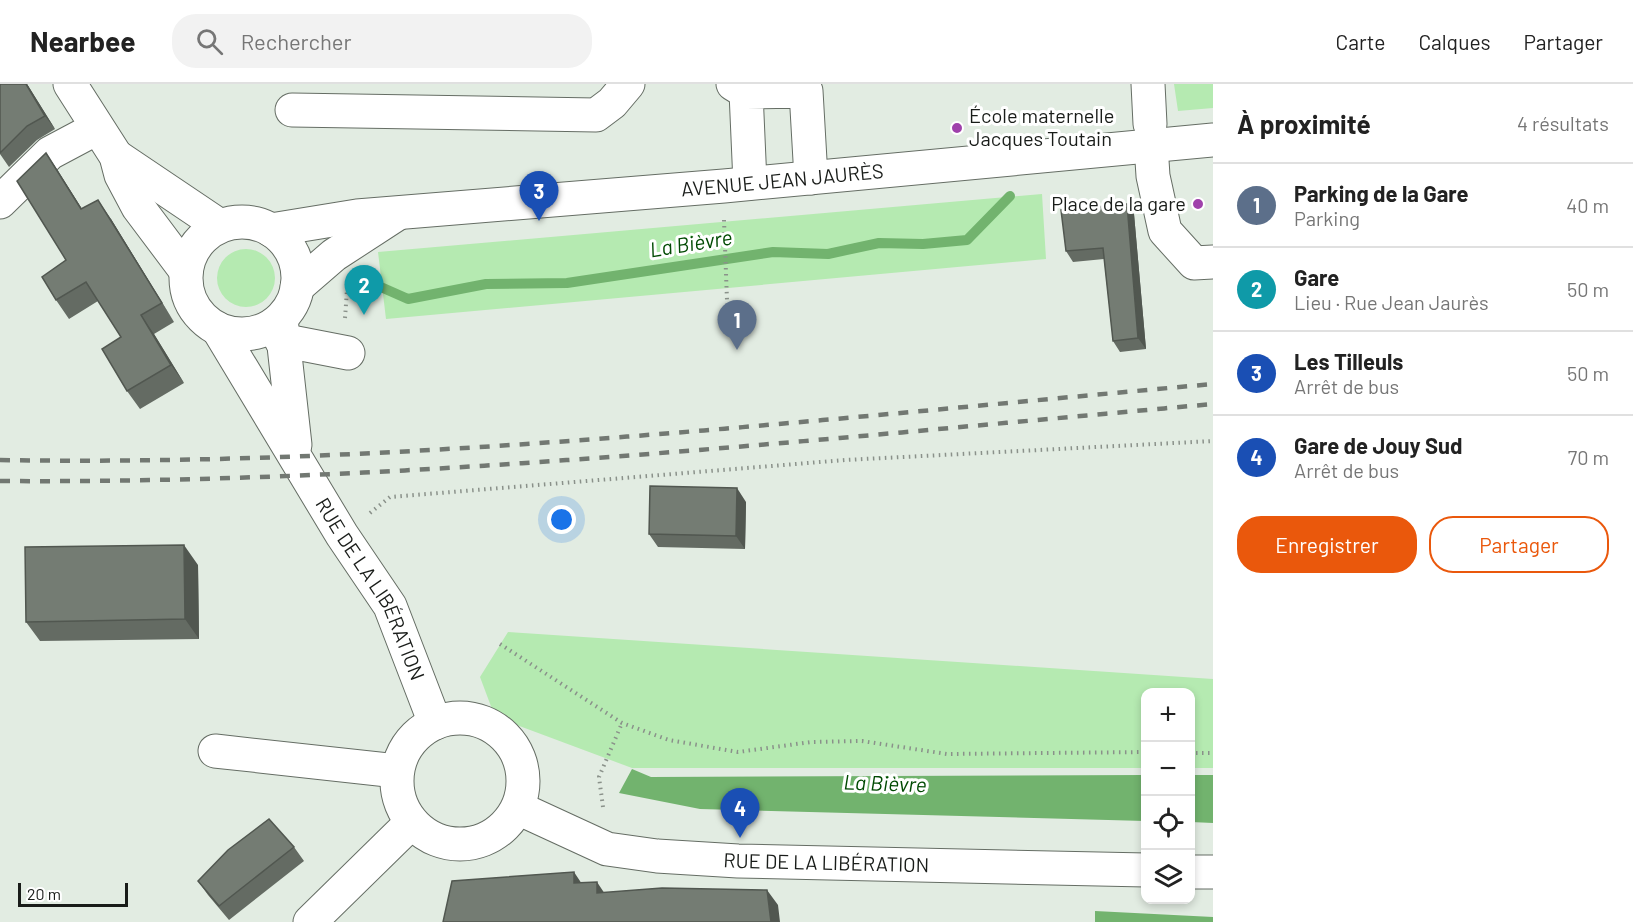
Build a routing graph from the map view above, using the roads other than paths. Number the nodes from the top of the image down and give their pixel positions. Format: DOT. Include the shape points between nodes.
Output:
graph roads {
  1 [pos="70,84"];
  2 [pos="628,84"];
  3 [pos="1148,84"];
  4 [pos="739,88"];
  5 [pos="292,110"];
  6 [pos="97,128"];
  7 [pos="1151,135"];
  8 [pos="1213,140"];
  9 [pos="116,156"];
  10 [pos="810,166"];
  11 [pos="750,172"];
  12 [pos="0,202"];
  13 [pos="399,213"];
  14 [pos="220,226"];
  15 [pos="271,230"];
  16 [pos="1213,262"];
  17 [pos="186,271"];
  18 [pos="297,287"];
  19 [pos="218,329"];
  20 [pos="281,330"];
  21 [pos="351,339"];
  22 [pos="297,458"];
  23 [pos="435,723"];
  24 [pos="215,751"];
  25 [pos="397,771"];
  26 [pos="518,808"];
  27 [pos="411,823"];
  28 [pos="1141,870"];
  29 [pos="1195,872"];
  30 [pos="1213,872"];
  31 [pos="310,922"];
  1 -- 6 [label="main road"];
  2 -- 5 [label="main road" via="612,104 596,115"];
  3 -- 7 [label="main road"];
  4 -- 10 [label="main road" via="806,91"];
  4 -- 11 [label="main road"];
  6 -- 9 [label="main road"];
  6 -- 12 [label="main road" via="50,153"];
  7 -- 8 [label="main road, AVENUE JEAN JAURÈS"];
  7 -- 10 [label="main road, AVENUE JEAN JAURÈS" via="917,168"];
  7 -- 16 [label="main road" via="1164,231 1194,263"];
  9 -- 14 [label="main road"];
  9 -- 17 [label="main road" via="138,207"];
  10 -- 11 [label="main road, AVENUE JEAN JAURÈS"];
  11 -- 13 [label="main road, AVENUE JEAN JAURÈS" via="723,165 648,192"];
  13 -- 15 [label="main road, AVENUE JEAN JAURÈS"];
  13 -- 18 [label="main road" via="334,255"];
  14 -- 15 [label="main road" via="251,223"];
  14 -- 17 [label="main road" via="201,239"];
  15 -- 18 [label="main road" via="292,252 298,269"];
  17 -- 19 [label="main road" via="190,302"];
  18 -- 20 [label="main road"];
  19 -- 20 [label="main road" via="234,334 267,328"];
  19 -- 22 [label="main road, RUE DE LA LIBÉRATION"];
  20 -- 21 [label="main road"];
  20 -- 22 [label="main road, RUE DE LA LIBÉRATION"];
  22 -- 23 [label="main road, RUE DE LA LIBÉRATION" via="390,606"];
  23 -- 25 [label="main road" via="410,742"];
  23 -- 26 [label="main road" via="469,718 485,723 505,737 519,758 523,775"];
  24 -- 25 [label="main road"];
  25 -- 27 [label="main road" via="396,789"];
  26 -- 27 [label="main road" via="495,835 469,844 442,843"];
  26 -- 28 [label="main road, RUE DE LA LIBÉRATION" via="607,849 657,856"];
  27 -- 31 [label="main road"];
  29 -- 30 [label="main road"];
}
